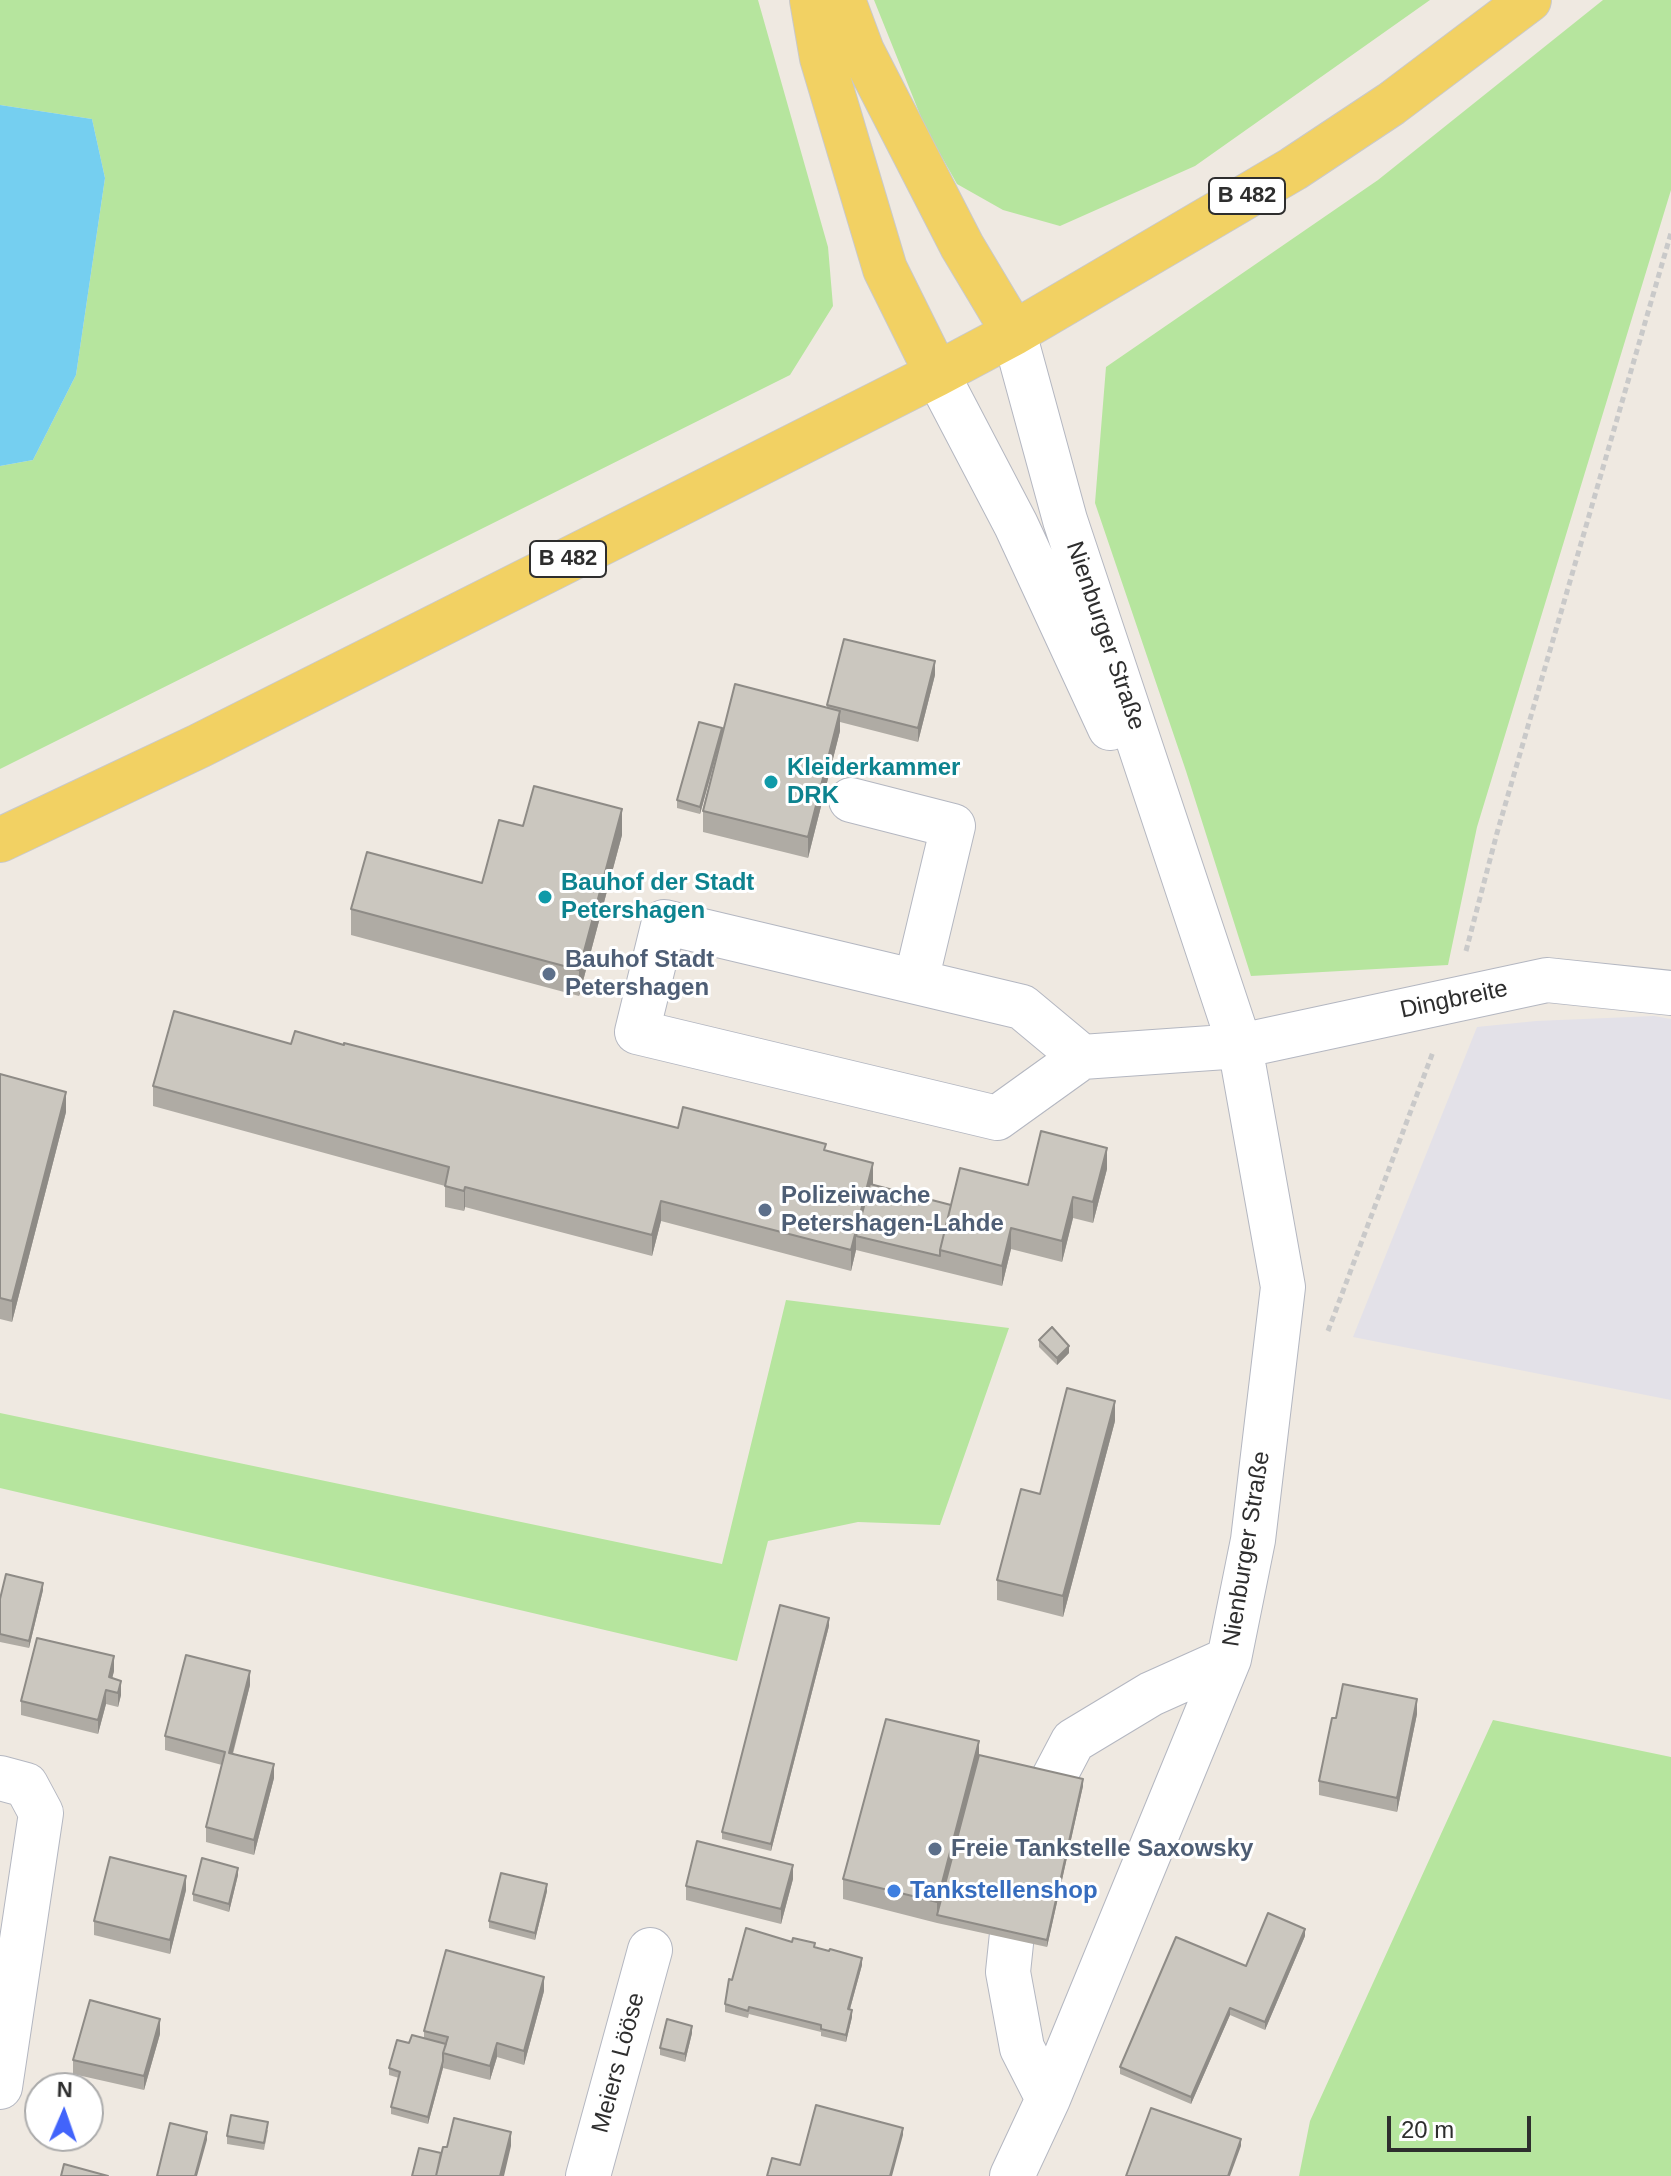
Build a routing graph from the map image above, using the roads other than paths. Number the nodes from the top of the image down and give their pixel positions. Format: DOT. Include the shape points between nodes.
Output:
graph roads {
  1 [pos="812,0"];
  2 [pos="843,0"];
  3 [pos="1529,0"];
  4 [pos="1014,333"];
  5 [pos="937,374"];
  6 [pos="851,800"];
  7 [pos="0,840"];
  8 [pos="1206,937"];
  9 [pos="916,981"];
  10 [pos="1671,993"];
  11 [pos="1240,1046"];
  12 [pos="1082,1057"];
  13 [pos="1229,1659"];
  14 [pos="0,1778"];
  15 [pos="650,1950"];
  16 [pos="0,2087"];
  17 [pos="1048,2099"];
  18 [pos="588,2176"];
  19 [pos="1012,2176"];
  1 -- 5 [label="main road" via="822,58 885,269"];
  2 -- 4 [label="main road" via="862,51 962,246"];
  3 -- 4 [label="main road, B 482" via="1391,104 1293,169"];
  4 -- 5 [label="main road, B 482"];
  4 -- 8 [label="street, Nienburger Straße" via="1065,520"];
  5 -- 7 [label="main road, B 482" via="199,746"];
  5 -- 8 [label="street, Nienburger Straße" via="1016,525"];
  6 -- 9 [label="street" via="953,826"];
  8 -- 11 [label="street, Nienburger Straße"];
  9 -- 12 [label="street" via="1022,1007"];
  9 -- 12 [label="street" via="664,922 637,1032 997,1118"];
  10 -- 11 [label="street, Dingbreite" via="1547,980"];
  11 -- 12 [label="street, Dingbreite"];
  11 -- 13 [label="street, Nienburger Straße" via="1283,1287 1253,1540"];
  13 -- 17 [label="street, Nienburger Straße"];
  13 -- 17 [label="street" via="1151,1694 1073,1741 1022,1838 1008,1972 1022,2048"];
  14 -- 16 [label="street" via="26,1785 41,1813"];
  15 -- 18 [label="street, Meiers Lööse"];
  17 -- 19 [label="street, Nienburger Straße"];
}
